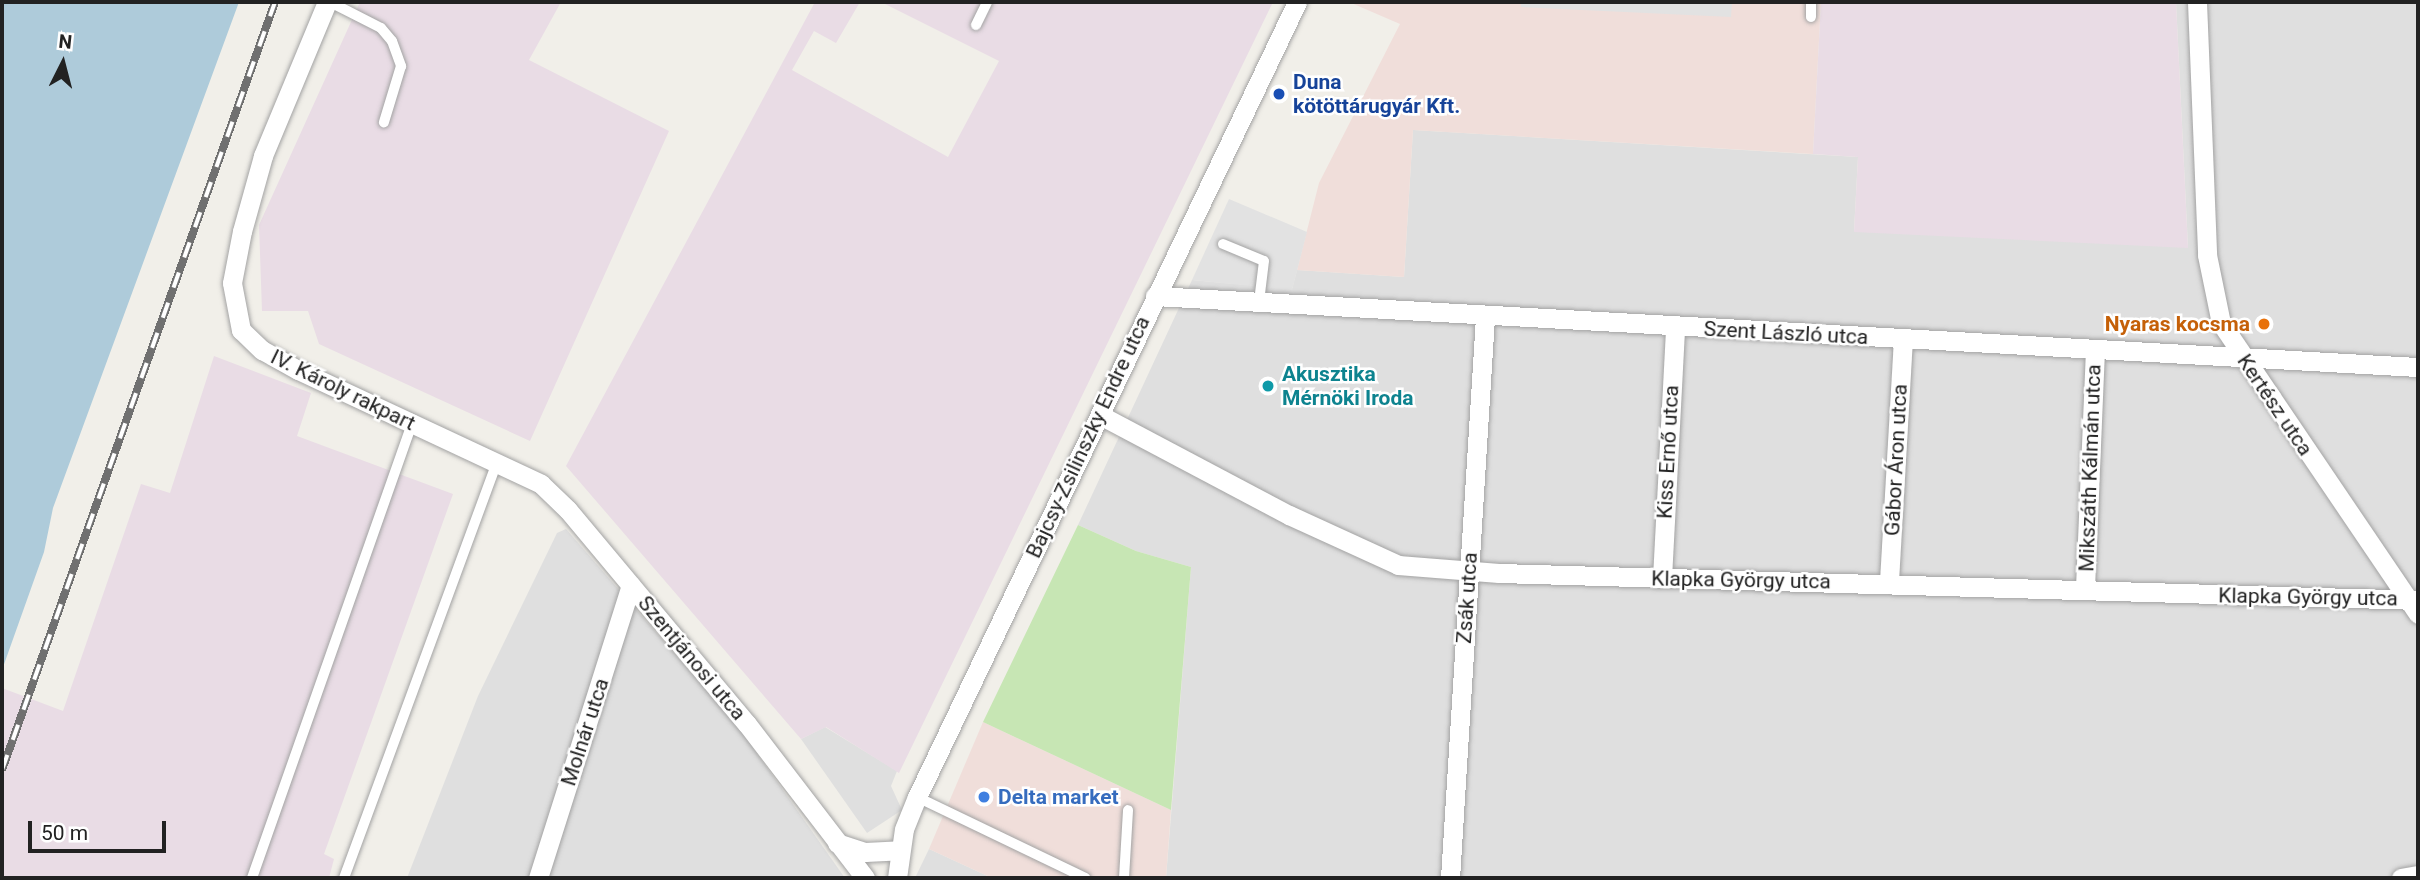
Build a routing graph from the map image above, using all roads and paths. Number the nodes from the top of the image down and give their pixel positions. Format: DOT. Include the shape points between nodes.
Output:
graph roads {
  1 [pos="328,2"];
  2 [pos="987,2"];
  3 [pos="1297,2"];
  4 [pos="1811,2"];
  5 [pos="2197,2"];
  6 [pos="1811,17"];
  7 [pos="976,25"];
  8 [pos="384,122"];
  9 [pos="1223,244"];
  10 [pos="1155,296"];
  11 [pos="1259,303"];
  12 [pos="1485,317"];
  13 [pos="1675,326"];
  14 [pos="1903,339"];
  15 [pos="2095,349"];
  16 [pos="2243,357"];
  17 [pos="2418,367"];
  18 [pos="1100,415"];
  19 [pos="412,423"];
  20 [pos="496,464"];
  21 [pos="1469,572"];
  22 [pos="1662,578"];
  23 [pos="1889,581"];
  24 [pos="631,585"];
  25 [pos="2085,588"];
  26 [pos="2415,604"];
  27 [pos="917,797"];
  28 [pos="1128,810"];
  29 [pos="836,842"];
  30 [pos="900,850"];
  31 [pos="2418,875"];
  32 [pos="252,878"];
  33 [pos="344,878"];
  34 [pos="538,878"];
  35 [pos="865,878"];
  36 [pos="897,878"];
  37 [pos="1085,878"];
  38 [pos="1124,878"];
  39 [pos="1450,878"];
  40 [pos="2401,878"];
  1 -- 8 [label="lane" via="381,28 392,41 401,66"];
  1 -- 19 [label="street, IV. Károly rakpart" via="263,156 242,230 232,283 234,303 242,330 262,350"];
  2 -- 7 [label="lane"];
  3 -- 10 [label="street, Bajcsy-Zsilinszky Endre utca"];
  4 -- 6 [label="lane"];
  5 -- 16 [label="street, Kertész utca" via="2207,255 2221,323"];
  9 -- 11 [label="lane" via="1264,261"];
  10 -- 11 [label="street, Szent László utca"];
  10 -- 18 [label="street, Bajcsy-Zsilinszky Endre utca"];
  11 -- 12 [label="street, Szent László utca"];
  12 -- 13 [label="street, Szent László utca"];
  12 -- 21 [label="street, Zsák utca"];
  13 -- 14 [label="street, Szent László utca"];
  13 -- 22 [label="street, Kiss Ernő utca"];
  14 -- 15 [label="street, Szent László utca"];
  14 -- 23 [label="street, Gábor Áron utca"];
  15 -- 16 [label="street, Szent László utca"];
  15 -- 25 [label="street, Mikszáth Kálmán utca"];
  16 -- 17 [label="street, Szent László utca"];
  16 -- 26 [label="street, Kertész utca"];
  18 -- 21 [label="street, Klapka György utca" via="1289,515 1398,565"];
  18 -- 27 [label="street, Bajcsy-Zsilinszky Endre utca"];
  19 -- 20 [label="street, IV. Károly rakpart"];
  19 -- 32 [label="lane"];
  20 -- 24 [label="street, Szentjánosi utca" via="541,484"];
  20 -- 33 [label="lane"];
  21 -- 22 [label="street, Klapka György utca"];
  21 -- 39 [label="street, Zsák utca"];
  22 -- 23 [label="street, Klapka György utca"];
  23 -- 25 [label="street, Klapka György utca"];
  24 -- 29 [label="street, Szentjánosi utca" via="747,724"];
  24 -- 34 [label="street, Molnár utca"];
  25 -- 26 [label="street, Klapka György utca"];
  27 -- 30 [label="street, Bajcsy-Zsilinszky Endre utca"];
  27 -- 37 [label="lane"];
  28 -- 38 [label="lane"];
  29 -- 30 [label="street" via="865,852"];
  29 -- 35 [label="street, Szentjánosi utca"];
  30 -- 36 [label="street, Bajcsy-Zsilinszky Endre utca"];
  31 -- 40 [label="street"];
}
